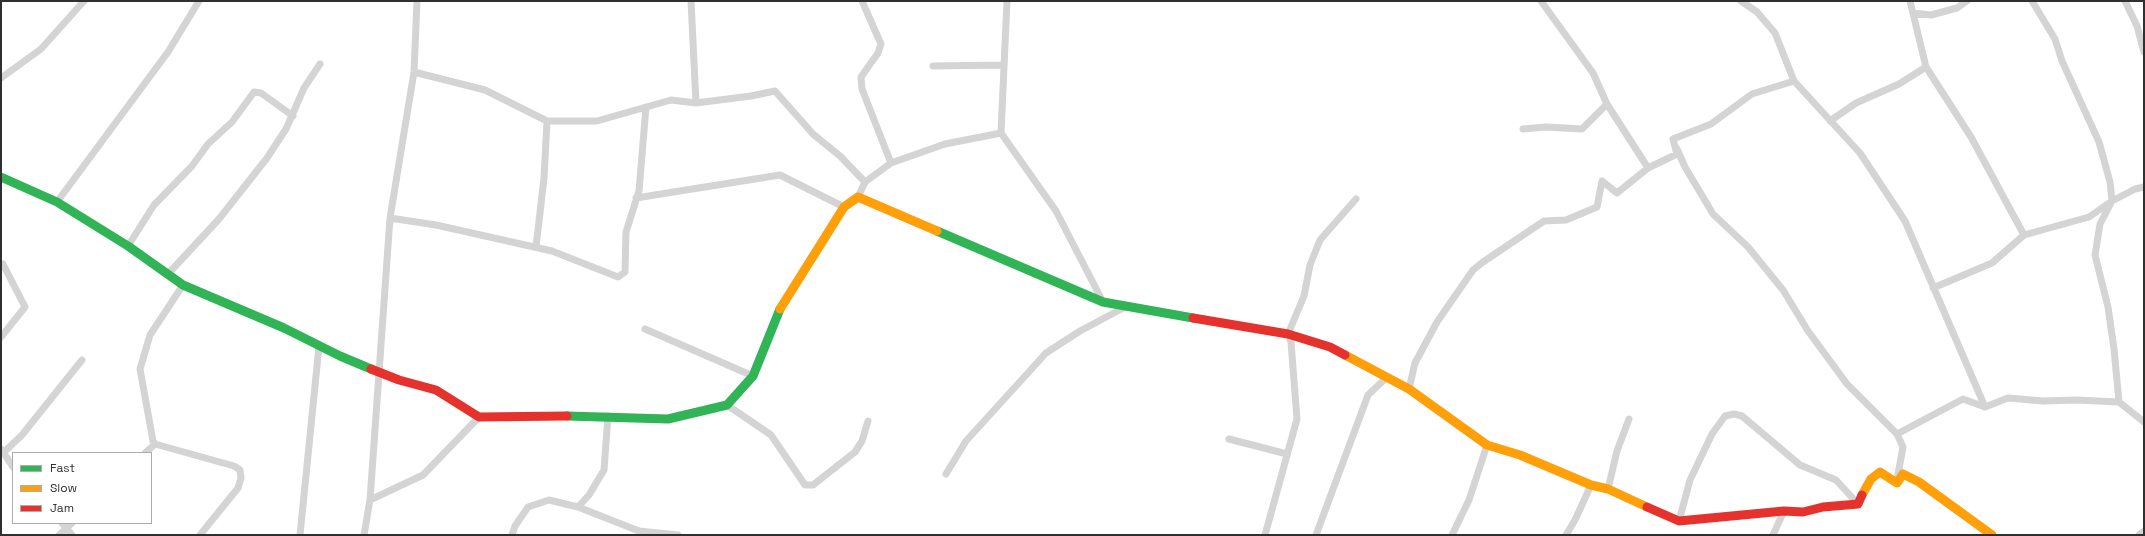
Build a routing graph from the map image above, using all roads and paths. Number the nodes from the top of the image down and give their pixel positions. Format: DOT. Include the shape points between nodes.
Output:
graph roads {
  1 [pos="84,1"];
  2 [pos="199,1"];
  3 [pos="417,1"];
  4 [pos="691,1"];
  5 [pos="862,1"];
  6 [pos="1007,1"];
  7 [pos="1541,1"];
  8 [pos="1741,1"];
  9 [pos="1910,1"];
  10 [pos="1967,1"];
  11 [pos="2032,1"];
  12 [pos="2124,1"];
  13 [pos="1913,13"];
  14 [pos="2144,52"];
  15 [pos="320,64"];
  16 [pos="1004,65"];
  17 [pos="933,66"];
  18 [pos="1926,67"];
  19 [pos="414,72"];
  20 [pos="1,78"];
  21 [pos="1794,81"];
  22 [pos="696,103"];
  23 [pos="1607,104"];
  24 [pos="646,107"];
  25 [pos="293,116"];
  26 [pos="547,121"];
  27 [pos="1830,122"];
  28 [pos="1524,129"];
  29 [pos="1001,133"];
  30 [pos="1673,139"];
  31 [pos="891,163"];
  32 [pos="1648,168"];
  33 [pos="1,177"];
  34 [pos="865,182"];
  35 [pos="2144,187"];
  36 [pos="858,197"];
  37 [pos="636,198"];
  38 [pos="1356,199"];
  39 [pos="2112,201"];
  40 [pos="57,202"];
  41 [pos="844,207"];
  42 [pos="390,218"];
  43 [pos="2024,235"];
  44 [pos="128,246"];
  45 [pos="536,247"];
  46 [pos="2,264"];
  47 [pos="168,274"];
  48 [pos="183,285"];
  49 [pos="1933,288"];
  50 [pos="1103,302"];
  51 [pos="1128,306"];
  52 [pos="645,329"];
  53 [pos="1288,334"];
  54 [pos="1,337"];
  55 [pos="319,346"];
  56 [pos="82,360"];
  57 [pos="379,371"];
  58 [pos="753,376"];
  59 [pos="1387,377"];
  60 [pos="1409,389"];
  61 [pos="2119,402"];
  62 [pos="727,405"];
  63 [pos="1985,407"];
  64 [pos="608,416"];
  65 [pos="480,417"];
  66 [pos="1629,419"];
  67 [pos="868,421"];
  68 [pos="2144,422"];
  69 [pos="1897,434"];
  70 [pos="1228,439"];
  71 [pos="155,444"];
  72 [pos="1487,445"];
  73 [pos="2,451"];
  74 [pos="145,452"];
  75 [pos="1287,454"];
  76 [pos="12,466"];
  77 [pos="946,474"];
  78 [pos="1897,483"];
  79 [pos="1591,485"];
  80 [pos="1608,489"];
  81 [pos="370,500"];
  82 [pos="1858,504"];
  83 [pos="578,507"];
  84 [pos="1784,511"];
  85 [pos="1679,520"];
  86 [pos="67,525"];
  87 [pos="2144,530"];
  88 [pos="59,535"];
  89 [pos="72,535"];
  90 [pos="200,535"];
  91 [pos="300,535"];
  92 [pos="364,535"];
  93 [pos="512,535"];
  94 [pos="678,535"];
  95 [pos="1265,535"];
  96 [pos="1316,535"];
  97 [pos="1452,535"];
  98 [pos="1566,535"];
  99 [pos="1773,535"];
  100 [pos="1992,535"];
  101 [pos="2139,535"];
  1 -- 20 [label="street" via="41,49"];
  2 -- 40 [label="street" via="168,52"];
  3 -- 19 [label="street"];
  4 -- 22 [label="street"];
  5 -- 31 [label="street" via="881,44 878,53 861,77 862,88"];
  6 -- 16 [label="street"];
  7 -- 23 [label="street" via="1593,73"];
  8 -- 21 [label="street" via="1757,12 1775,33"];
  9 -- 13 [label="street"];
  10 -- 13 [label="street" via="1957,8 1931,15"];
  11 -- 39 [label="street" via="2055,39 2062,61 2099,142 2110,182"];
  12 -- 14 [label="street" via="2137,26"];
  13 -- 18 [label="street"];
  15 -- 25 [label="street" via="304,88"];
  16 -- 17 [label="street"];
  16 -- 29 [label="street"];
  18 -- 27 [label="street" via="1899,84 1856,103"];
  18 -- 43 [label="street" via="1971,137"];
  19 -- 26 [label="street" via="485,90"];
  19 -- 42 [label="street"];
  21 -- 27 [label="street"];
  21 -- 30 [label="street" via="1752,94 1711,124"];
  22 -- 24 [label="street" via="671,100"];
  22 -- 34 [label="street" via="776,91 813,134 840,156"];
  23 -- 28 [label="street" via="1582,129"];
  23 -- 32 [label="street"];
  24 -- 26 [label="street" via="597,121"];
  24 -- 37 [label="street" via="639,191"];
  25 -- 44 [label="street" via="261,93 254,92 232,122 208,144 192,166 154,205"];
  25 -- 47 [label="street" via="267,158 219,219"];
  26 -- 45 [label="street"];
  27 -- 49 [label="street" via="1860,153 1905,221"];
  29 -- 31 [label="street" via="945,144"];
  29 -- 50 [label="street" via="1056,212"];
  30 -- 32 [label="street" via="1677,154"];
  30 -- 69 [label="street" via="1685,167 1713,214 1748,247 1783,290 1808,331 1847,384"];
  31 -- 34 [label="street"];
  32 -- 60 [label="street" via="1617,193 1602,181 1597,207 1566,220 1544,221 1473,270 1437,322 1415,363"];
  33 -- 40 [label="street"];
  34 -- 36 [label="street"];
  35 -- 39 [label="street"];
  36 -- 41 [label="street"];
  36 -- 50 [label="street"];
  37 -- 41 [label="street" via="780,175"];
  37 -- 45 [label="street" via="626,232 625,272 618,277"];
  38 -- 53 [label="street" via="1320,240 1310,265 1304,296"];
  39 -- 43 [label="street" via="2089,217"];
  39 -- 61 [label="street" via="2100,224 2095,255 2108,308"];
  40 -- 44 [label="street"];
  41 -- 58 [label="street" via="783,301"];
  42 -- 45 [label="street" via="436,225"];
  42 -- 57 [label="street"];
  43 -- 49 [label="street" via="1992,263"];
  44 -- 47 [label="street"];
  46 -- 54 [label="street" via="25,307"];
  47 -- 48 [label="street"];
  48 -- 55 [label="street" via="284,328"];
  48 -- 71 [label="street" via="150,334 140,369"];
  49 -- 63 [label="street"];
  50 -- 51 [label="street"];
  51 -- 53 [label="street"];
  51 -- 77 [label="street" via="1080,331 1046,353 966,441"];
  52 -- 58 [label="street"];
  53 -- 59 [label="street" via="1330,347"];
  53 -- 75 [label="street" via="1291,342 1297,419"];
  55 -- 57 [label="street"];
  55 -- 91 [label="street"];
  56 -- 73 [label="street" via="22,435"];
  57 -- 65 [label="street" via="399,380 436,390"];
  57 -- 81 [label="street"];
  58 -- 62 [label="street"];
  59 -- 60 [label="street"];
  59 -- 96 [label="street" via="1368,395"];
  60 -- 72 [label="street"];
  61 -- 63 [label="street" via="2008,398"];
  61 -- 68 [label="street"];
  62 -- 64 [label="street" via="668,419"];
  62 -- 67 [label="street" via="771,435 805,485 813,485 855,452 862,442"];
  63 -- 69 [label="street" via="1963,399"];
  64 -- 65 [label="street"];
  64 -- 83 [label="street" via="604,470 589,495"];
  65 -- 81 [label="street" via="423,475"];
  66 -- 80 [label="street" via="1617,450"];
  69 -- 78 [label="street" via="1903,447"];
  70 -- 75 [label="street"];
  71 -- 74 [label="street"];
  71 -- 90 [label="street" via="234,466 240,470 238,488"];
  72 -- 79 [label="street" via="1520,455"];
  72 -- 97 [label="street" via="1469,500"];
  73 -- 76 [label="street"];
  75 -- 95 [label="street"];
  78 -- 82 [label="street" via="1880,472 1870,479"];
  78 -- 100 [label="street" via="1903,474 1919,482"];
  79 -- 80 [label="street"];
  79 -- 98 [label="street"];
  80 -- 85 [label="street"];
  81 -- 92 [label="street"];
  82 -- 84 [label="street" via="1803,512"];
  82 -- 85 [label="street" via="1836,480 1800,464 1742,416 1734,414 1725,416 1712,434 1690,480"];
  83 -- 93 [label="street" via="549,500 528,507"];
  83 -- 94 [label="street" via="639,531"];
  84 -- 85 [label="street"];
  84 -- 99 [label="street"];
  86 -- 88 [label="street"];
  86 -- 89 [label="street"];
  87 -- 101 [label="street"];
}
